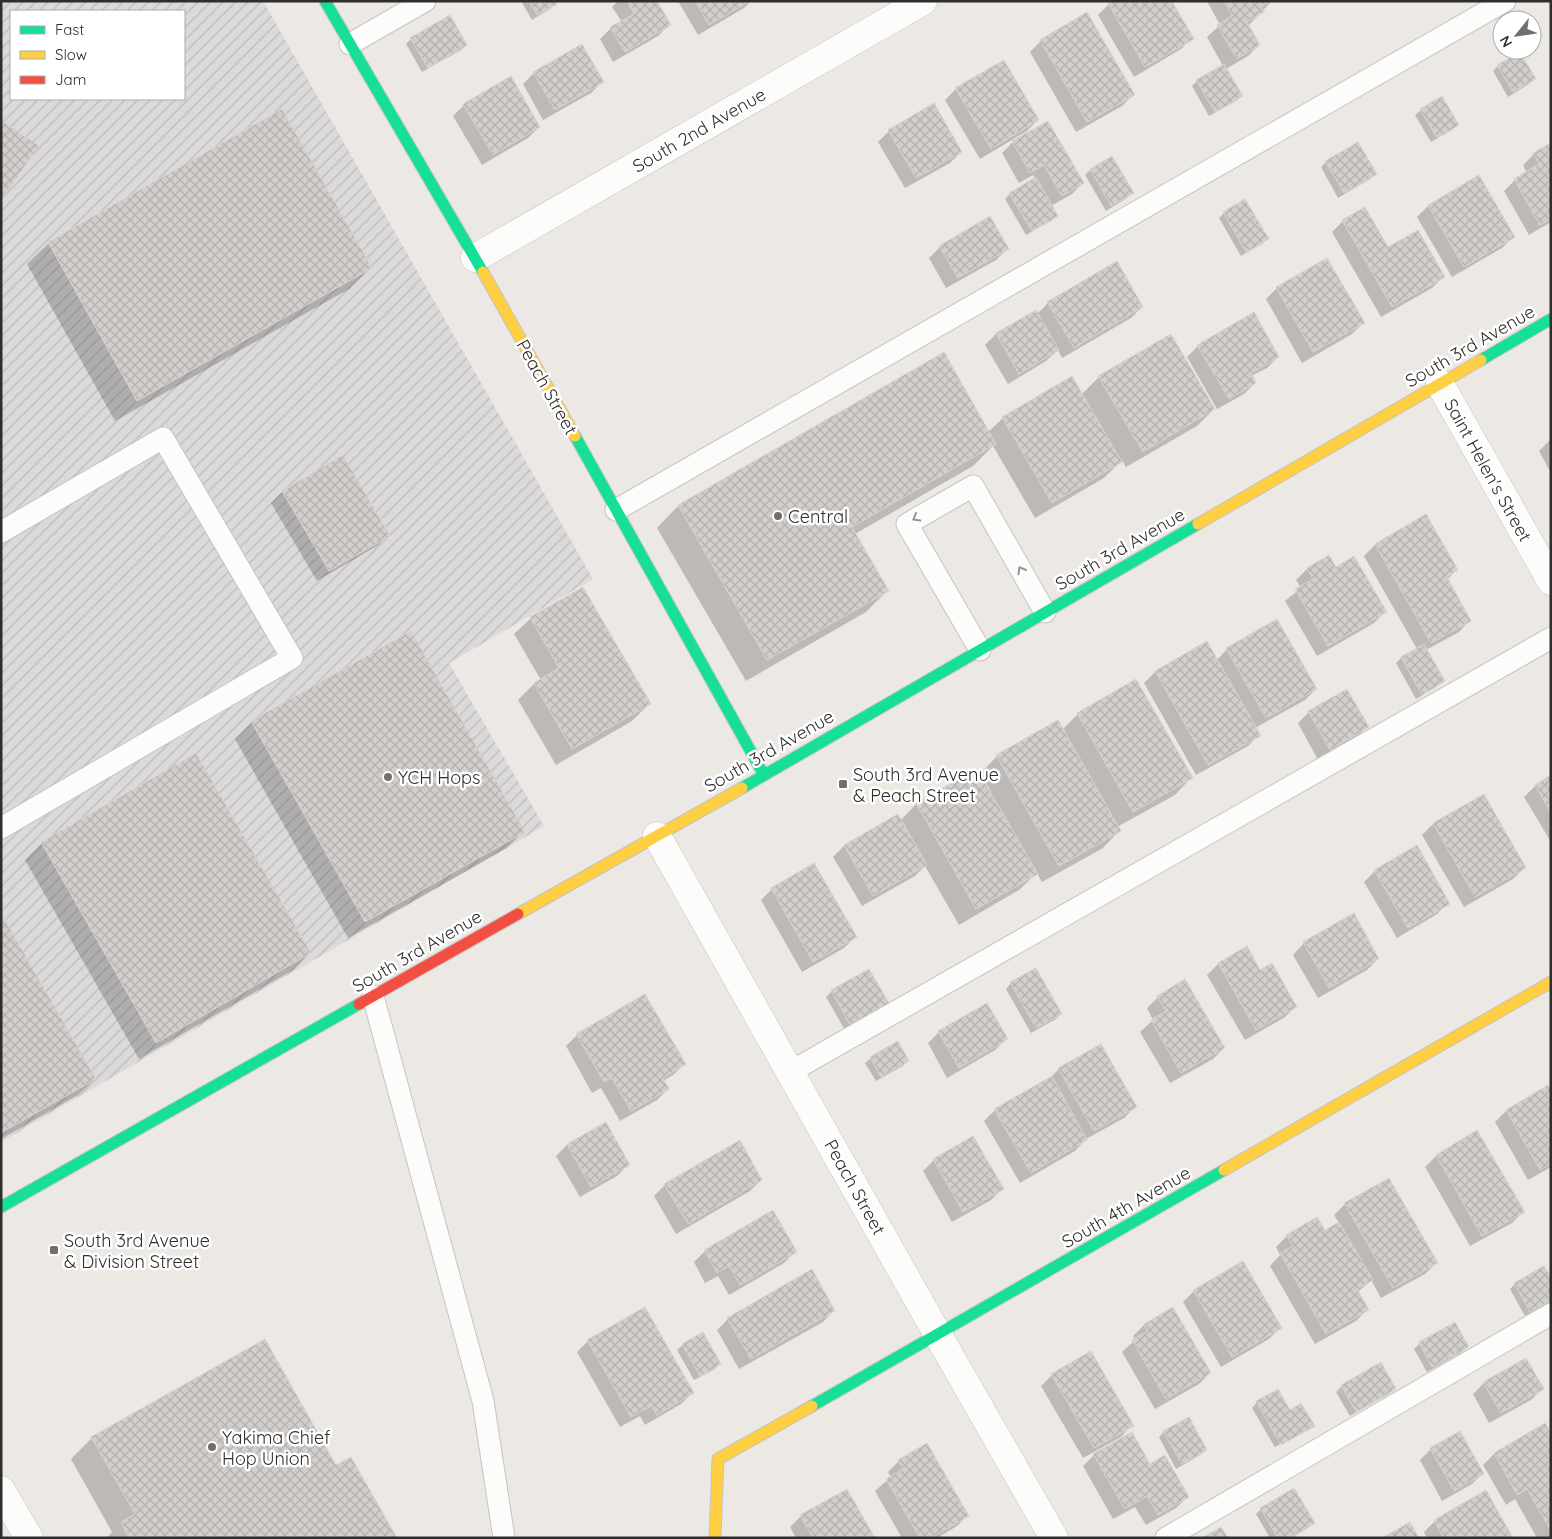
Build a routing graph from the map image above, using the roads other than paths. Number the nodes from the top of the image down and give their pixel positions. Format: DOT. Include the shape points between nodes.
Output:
graph roads {
  1 [pos="326,1"];
  2 [pos="426,1"];
  3 [pos="924,1"];
  4 [pos="1505,1"];
  5 [pos="350,44"];
  6 [pos="475,258"];
  7 [pos="1551,319"];
  8 [pos="1440,384"];
  9 [pos="616,510"];
  10 [pos="1,532"];
  11 [pos="1551,581"];
  12 [pos="1046,612"];
  13 [pos="1551,638"];
  14 [pos="980,650"];
  15 [pos="764,775"];
  16 [pos="1,828"];
  17 [pos="657,836"];
  18 [pos="1551,982"];
  19 [pos="373,996"];
  20 [pos="790,1072"];
  21 [pos="1,1207"];
  22 [pos="1551,1314"];
  23 [pos="938,1336"];
  24 [pos="1,1490"];
  25 [pos="29,1538"];
  26 [pos="504,1538"];
  27 [pos="715,1538"];
  28 [pos="1054,1538"];
  29 [pos="1166,1538"];
  1 -- 5 [label="street, Peach Street"];
  2 -- 5 [label="lane"];
  3 -- 6 [label="street, South 2nd Avenue"];
  4 -- 9 [label="lane"];
  5 -- 6 [label="street, Peach Street"];
  6 -- 9 [label="street, Peach Street"];
  7 -- 8 [label="street, South 3rd Avenue"];
  8 -- 11 [label="street, Saint Helen's Street"];
  8 -- 12 [label="street, South 3rd Avenue"];
  9 -- 15 [label="street, Peach Street"];
  10 -- 16 [label="lane" via="163,438 292,658"];
  12 -- 14 [label="street, South 3rd Avenue"];
  12 -- 14 [label="lane, one-way" via="972,486 907,524"];
  13 -- 20 [label="lane"];
  14 -- 15 [label="street, South 3rd Avenue"];
  15 -- 17 [label="street, South 3rd Avenue"];
  17 -- 19 [label="street, South 3rd Avenue"];
  17 -- 20 [label="street, Peach Street"];
  18 -- 23 [label="street, South 4th Avenue"];
  19 -- 21 [label="street, South 3rd Avenue"];
  19 -- 26 [label="lane" via="483,1401"];
  20 -- 23 [label="street, Peach Street"];
  22 -- 29 [label="lane"];
  23 -- 27 [label="street, South 4th Avenue" via="718,1459"];
  23 -- 28 [label="street, Peach Street"];
  24 -- 25 [label="street"];
}
